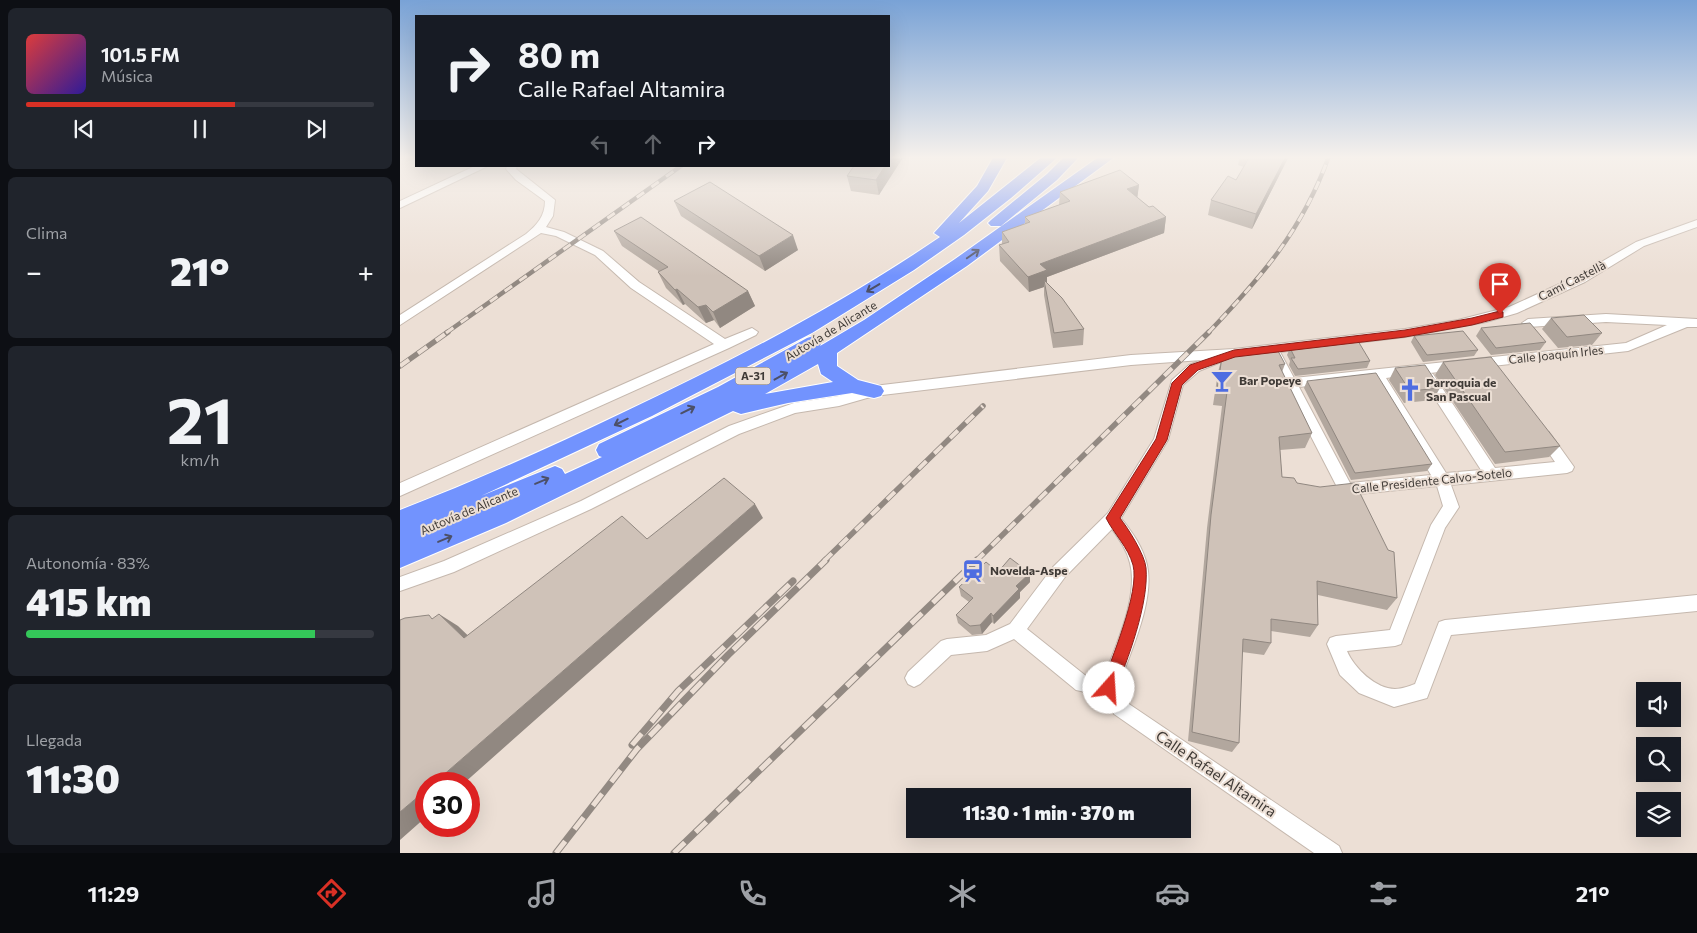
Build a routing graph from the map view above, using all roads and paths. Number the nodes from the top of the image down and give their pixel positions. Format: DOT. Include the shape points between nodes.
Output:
graph roads {
  1 [pos="420,196"];
  2 [pos="545,196"];
  3 [pos="976,196"];
  4 [pos="1005,196"];
  5 [pos="1029,196"];
  6 [pos="1054,196"];
  7 [pos="400,205"];
  8 [pos="1697,223"];
  9 [pos="539,229"];
  10 [pos="914,263"];
  11 [pos="1513,310"];
  12 [pos="400,321"];
  13 [pos="1528,323"];
  14 [pos="1691,323"];
  15 [pos="1458,324"];
  16 [pos="752,332"];
  17 [pos="725,345"];
  18 [pos="829,348"];
  19 [pos="1272,349"];
  20 [pos="1234,353"];
  21 [pos="1554,355"];
  22 [pos="1487,362"];
  23 [pos="1422,368"];
  24 [pos="1376,373"];
  25 [pos="1498,376"];
  26 [pos="1290,383"];
  27 [pos="852,386"];
  28 [pos="874,391"];
  29 [pos="708,417"];
  30 [pos="1538,429"];
  31 [pos="1492,475"];
  32 [pos="1442,480"];
  33 [pos="1346,489"];
  34 [pos="400,490"];
  35 [pos="1321,492"];
  36 [pos="1113,518"];
  37 [pos="400,520"];
  38 [pos="400,540"];
  39 [pos="400,558"];
  40 [pos="400,584"];
  41 [pos="1697,603"];
  42 [pos="1016,630"];
  43 [pos="914,678"];
  44 [pos="1109,688"];
  45 [pos="1332,853"];
  1 -- 7 [label="street"];
  2 -- 9 [label="street" via="550,200 551,208"];
  3 -- 10 [label="highway" via="922,250"];
  4 -- 10 [label="highway, Autovía de Alicante / A-31"];
  38 -- 5 [label="highway, Autovía de Alicante / A-31, one-way" via="558,473 725,392 833,331 939,264"];
  18 -- 6 [label="highway, one-way" via="969,257"];
  8 -- 11 [label="street, Camí Castellà" via="1640,244 1581,279"];
  9 -- 12 [label="street"];
  9 -- 17 [label="street" via="560,234 599,253 635,285"];
  10 -- 37 [label="highway, Autovía de Alicante / A-31, one-way" via="831,314 722,374 548,458"];
  11 -- 13 [label="street"];
  11 -- 15 [label="street, Camí Castellà"];
  13 -- 14 [label="street" via="1606,318"];
  13 -- 21 [label="street"];
  14 -- 21 [label="street, Calle Joaquín Irles" via="1628,347"];
  15 -- 19 [label="street, Camí Castellà"];
  15 -- 22 [label="street"];
  16 -- 17 [label="street"];
  17 -- 34 [label="street"];
  18 -- 27 [label="highway" via="826,358 828,369"];
  29 -- 18 [label="highway, one-way"];
  19 -- 20 [label="street, Camí Castellà"];
  19 -- 26 [label="street"];
  20 -- 28 [label="street" via="1124,361"];
  20 -- 36 [label="street" via="1194,368 1177,383 1161,440"];
  21 -- 22 [label="street, Calle Joaquín Irles"];
  22 -- 23 [label="street, Calle Joaquín Irles"];
  22 -- 25 [label="street"];
  23 -- 24 [label="street, Calle Joaquín Irles"];
  23 -- 31 [label="street"];
  24 -- 26 [label="street, Calle Joaquín Irles"];
  24 -- 32 [label="street"];
  26 -- 33 [label="street"];
  27 -- 28 [label="highway"];
  27 -- 29 [label="highway" via="752,403"];
  28 -- 40 [label="street" via="840,401 794,408 734,430 586,506 448,567"];
  39 -- 29 [label="highway, one-way" via="496,517"];
  30 -- 31 [label="street, Calle Presidente Calvo-Sotelo" via="1567,467"];
  31 -- 32 [label="street, Calle Presidente Calvo-Sotelo"];
  32 -- 33 [label="street, Calle Presidente Calvo-Sotelo"];
  32 -- 41 [label="street" via="1451,507 1439,525 1395,638 1336,644 1346,670 1365,687 1394,698 1421,692 1445,628"];
  33 -- 35 [label="street, Calle Presidente Calvo-Sotelo"];
  36 -- 42 [label="street" via="1059,572"];
  36 -- 44 [label="street" via="1124,532 1140,566 1138,602"];
  42 -- 43 [label="street" via="987,643 947,647"];
  42 -- 44 [label="street" via="1082,684"];
  44 -- 45 [label="street, Calle Rafael Altamira" via="1120,708"];
}
